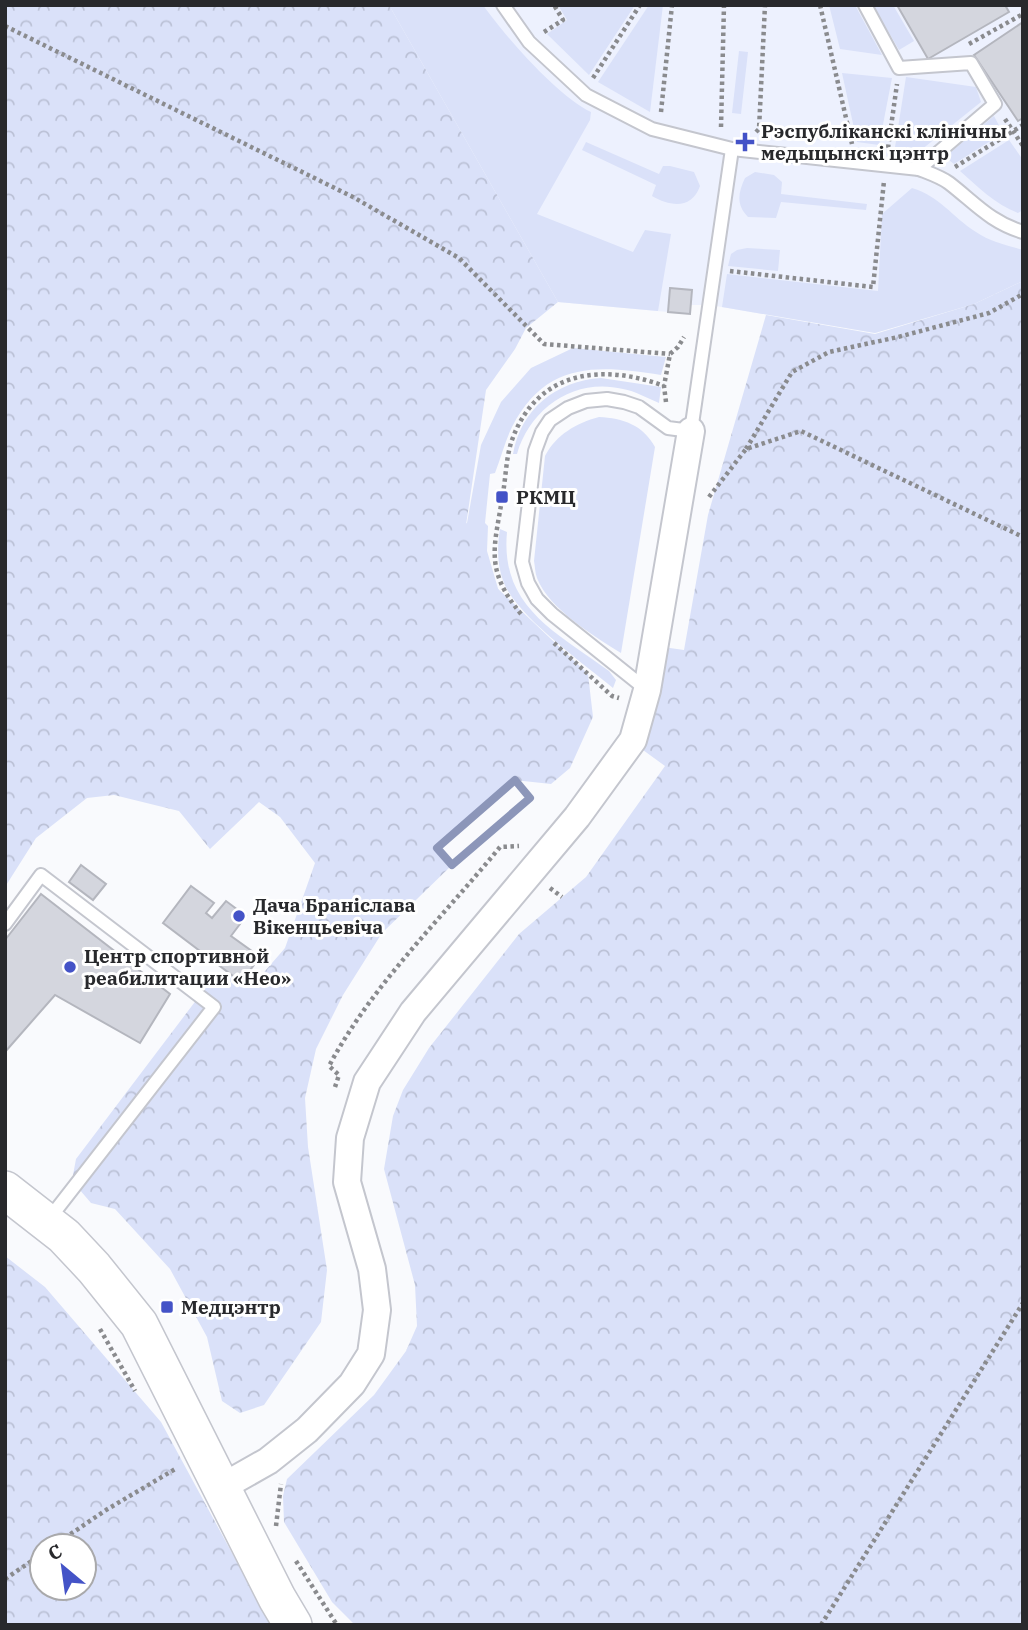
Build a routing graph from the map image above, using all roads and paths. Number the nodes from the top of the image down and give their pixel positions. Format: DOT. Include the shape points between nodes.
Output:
graph roads {
  1 [pos="503,5"];
  2 [pos="554,5"];
  3 [pos="640,5"];
  4 [pos="672,5"];
  5 [pos="724,5"];
  6 [pos="765,5"];
  7 [pos="820,5"];
  8 [pos="865,5"];
  9 [pos="1023,14"];
  10 [pos="5,26"];
  11 [pos="540,34"];
  12 [pos="930,66"];
  13 [pos="899,68"];
  14 [pos="590,81"];
  15 [pos="995,104"];
  16 [pos="1023,125"];
  17 [pos="659,131"];
  18 [pos="1013,131"];
  19 [pos="714,132"];
  20 [pos="763,137"];
  21 [pos="840,146"];
  22 [pos="1023,146"];
  23 [pos="853,147"];
  24 [pos="732,149"];
  25 [pos="887,151"];
  26 [pos="934,156"];
  27 [pos="856,162"];
  28 [pos="886,165"];
  29 [pos="919,169"];
  30 [pos="939,178"];
  31 [pos="1023,232"];
  32 [pos="715,270"];
  33 [pos="1023,294"];
  34 [pos="690,326"];
  35 [pos="670,354"];
  36 [pos="680,430"];
  37 [pos="746,449"];
  38 [pos="709,497"];
  39 [pos="1023,537"];
  40 [pos="647,690"];
  41 [pos="527,835"];
  42 [pos="5,924"];
  43 [pos="335,1088"];
  44 [pos="5,1190"];
  45 [pos="47,1222"];
  46 [pos="1023,1303"];
  47 [pos="98,1326"];
  48 [pos="137,1395"];
  49 [pos="178,1467"];
  50 [pos="281,1484"];
  51 [pos="222,1487"];
  52 [pos="276,1529"];
  53 [pos="74,1532"];
  54 [pos="290,1552"];
  55 [pos="28,1563"];
  56 [pos="5,1579"];
  57 [pos="293,1625"];
  58 [pos="337,1625"];
  59 [pos="821,1625"];
  1 -- 17 [label="lane" via="529,42 586,95"];
  2 -- 11 [label="path" via="564,20"];
  3 -- 14 [label="path"];
  4 -- 17 [label="path"];
  5 -- 19 [label="path" via="720,126 724,132"];
  6 -- 20 [label="path" via="759,129 750,136"];
  7 -- 23 [label="path"];
  8 -- 13 [label="lane"];
  9 -- 12 [label="path"];
  10 -- 35 [label="path" via="353,197 460,258 544,344"];
  12 -- 13 [label="lane"];
  12 -- 15 [label="lane" via="971,64"];
  13 -- 25 [label="path"];
  15 -- 18 [label="path"];
  15 -- 26 [label="lane"];
  16 -- 18 [label="path"];
  17 -- 24 [label="lane"];
  18 -- 22 [label="path"];
  18 -- 30 [label="path"];
  21 -- 23 [label="path"];
  23 -- 25 [label="path"];
  23 -- 27 [label="path"];
  24 -- 27 [label="lane"];
  24 -- 32 [label="lane"];
  25 -- 26 [label="path"];
  25 -- 28 [label="path"];
  26 -- 29 [label="lane"];
  27 -- 28 [label="lane"];
  28 -- 29 [label="lane"];
  28 -- 32 [label="path" via="873,288"];
  29 -- 30 [label="lane"];
  30 -- 31 [label="lane" via="1004,226"];
  32 -- 36 [label="lane"];
  33 -- 37 [label="path" via="989,313 829,352 792,372"];
  34 -- 35 [label="path"];
  35 -- 36 [label="path" via="664,386"];
  36 -- 40 [label="street"];
  36 -- 40 [label="lane" via="624,401 586,401 550,420 535,451 522,562 528,583 552,614"];
  37 -- 38 [label="path"];
  37 -- 39 [label="path" via="801,431"];
  40 -- 51 [label="street" via="633,740 577,817 413,1012 367,1082 350,1138 347,1182 372,1269 377,1310 371,1354 352,1384 307,1430 268,1461"];
  41 -- 43 [label="path" via="519,846 500,847 365,1007 329,1066 339,1074"];
  42 -- 45 [label="lane" via="41,875 214,1007"];
  44 -- 45 [label="street"];
  45 -- 51 [label="street" via="94,1268 139,1324"];
  46 -- 59 [label="path"];
  47 -- 48 [label="path"];
  49 -- 53 [label="path"];
  50 -- 52 [label="path"];
  51 -- 57 [label="street"];
  54 -- 58 [label="path"];
  55 -- 56 [label="path"];
}
